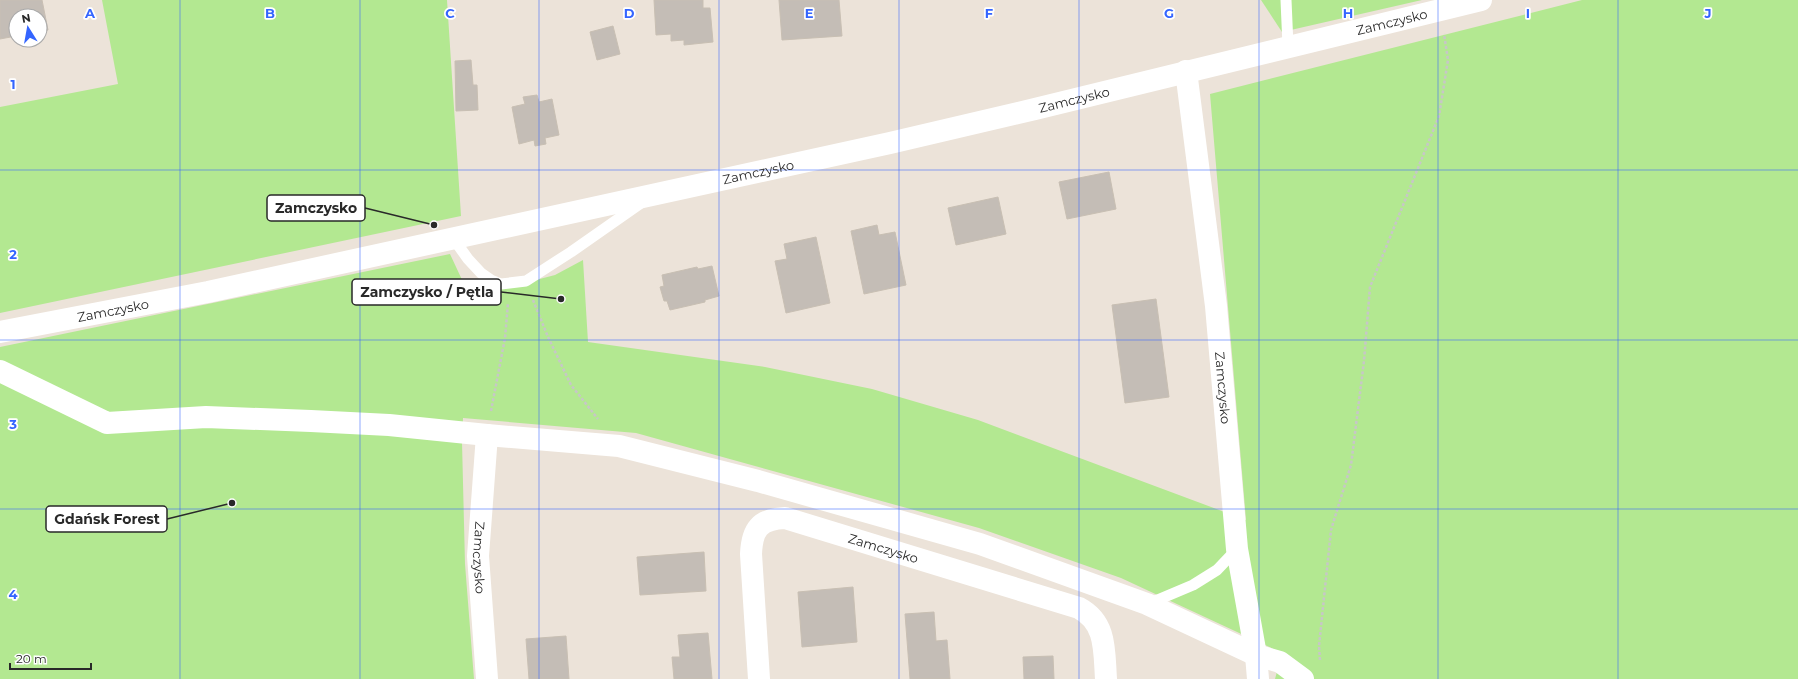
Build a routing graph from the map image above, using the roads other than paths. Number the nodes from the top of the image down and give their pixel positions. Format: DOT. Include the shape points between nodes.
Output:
graph roads {
  1 [pos="1286,0"];
  2 [pos="1480,0"];
  3 [pos="1288,46"];
  4 [pos="1186,72"];
  5 [pos="654,194"];
  6 [pos="453,238"];
  7 [pos="0,332"];
  8 [pos="0,371"];
  9 [pos="487,435"];
  10 [pos="1237,549"];
  11 [pos="1147,604"];
  12 [pos="1256,655"];
  13 [pos="487,679"];
  14 [pos="759,679"];
  15 [pos="1106,679"];
  16 [pos="1258,679"];
  17 [pos="1303,679"];
  1 -- 3 [label="lane"];
  2 -- 3 [label="street, Zamczysko"];
  3 -- 4 [label="street, Zamczysko"];
  4 -- 5 [label="street, Zamczysko" via="1028,111"];
  4 -- 10 [label="street, Zamczysko" via="1216,306"];
  5 -- 6 [label="street, Zamczysko"];
  5 -- 6 [label="lane" via="526,281 501,284 491,280 468,259"];
  6 -- 7 [label="street, Zamczysko" via="208,292"];
  8 -- 9 [label="street" via="107,423 206,417 389,425"];
  9 -- 11 [label="street" via="619,446 758,481 980,544"];
  9 -- 13 [label="street, Zamczysko" via="478,556"];
  10 -- 11 [label="lane" via="1217,570 1193,585"];
  10 -- 12 [label="street, Zamczysko"];
  11 -- 12 [label="street"];
  12 -- 16 [label="street, Zamczysko"];
  12 -- 17 [label="street" via="1280,662"];
  14 -- 15 [label="street, Zamczysko" via="752,539 757,528 766,521 785,518 1087,612 1099,627 1104,646"];
}
